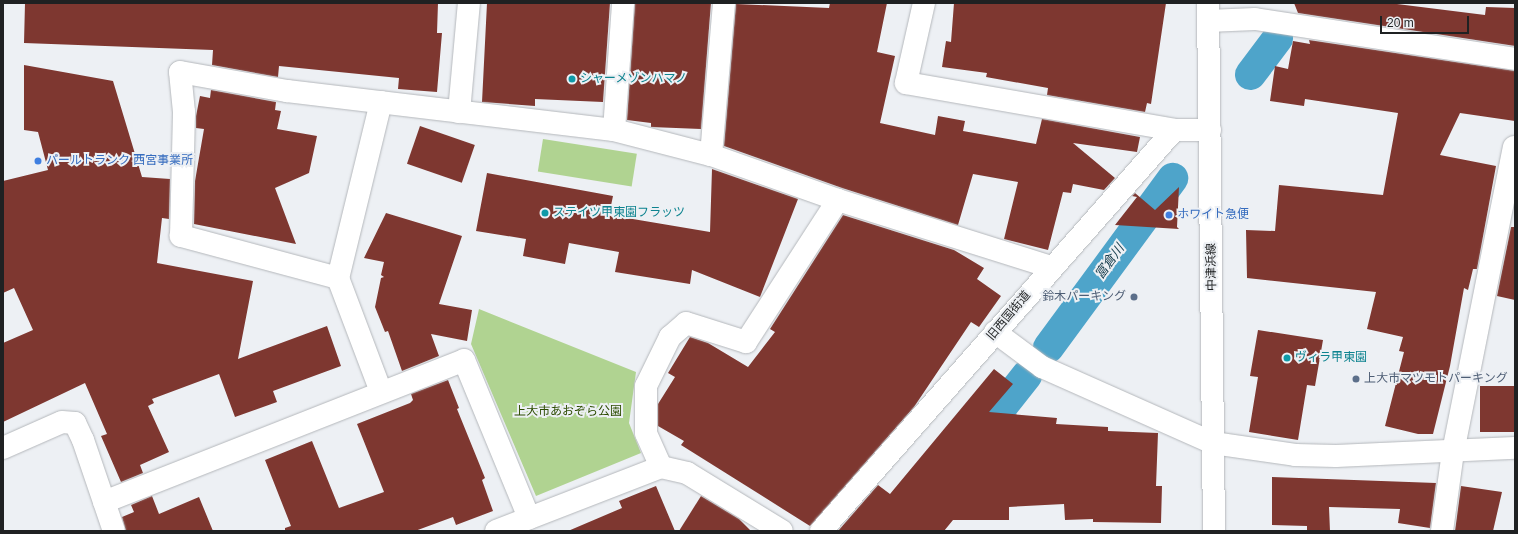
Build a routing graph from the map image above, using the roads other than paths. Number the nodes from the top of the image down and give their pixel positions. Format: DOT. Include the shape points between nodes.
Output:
graph roads {
  1 [pos="469,3"];
  2 [pos="623,3"];
  3 [pos="724,3"];
  4 [pos="924,3"];
  5 [pos="1271,3"];
  6 [pos="1208,12"];
  7 [pos="1255,19"];
  8 [pos="1515,59"];
  9 [pos="381,102"];
  10 [pos="459,112"];
  11 [pos="614,130"];
  12 [pos="1174,130"];
  13 [pos="1210,130"];
  14 [pos="1514,147"];
  15 [pos="711,155"];
  16 [pos="838,200"];
  17 [pos="1051,267"];
  18 [pos="338,278"];
  19 [pos="995,332"];
  20 [pos="381,392"];
  21 [pos="1213,443"];
  22 [pos="3,448"];
  23 [pos="1515,448"];
  24 [pos="1452,452"];
  25 [pos="661,467"];
  26 [pos="104,502"];
  27 [pos="529,518"];
  28 [pos="114,531"];
  29 [pos="496,531"];
  30 [pos="782,531"];
  31 [pos="821,531"];
  32 [pos="1214,531"];
  33 [pos="1442,531"];
  1 -- 10 [label="street"];
  2 -- 11 [label="street"];
  3 -- 15 [label="street"];
  4 -- 12 [label="street" via="906,83"];
  5 -- 7 [label="street"];
  6 -- 7 [label="street"];
  6 -- 13 [label="street, 中津浜線"];
  7 -- 8 [label="street"];
  9 -- 10 [label="street"];
  9 -- 18 [label="street"];
  9 -- 18 [label="street" via="287,91 180,72 184,112 182,236"];
  10 -- 11 [label="street"];
  11 -- 15 [label="street"];
  12 -- 13 [label="street"];
  12 -- 17 [label="street, 旧西国街道"];
  13 -- 21 [label="street, 中津浜線"];
  14 -- 24 [label="street"];
  15 -- 16 [label="street"];
  16 -- 17 [label="street"];
  16 -- 25 [label="street" via="746,342 686,322 670,337 646,386 646,433"];
  17 -- 19 [label="street, 旧西国街道"];
  18 -- 20 [label="street"];
  19 -- 21 [label="street" via="1042,367"];
  19 -- 31 [label="street, 旧西国街道"];
  20 -- 26 [label="street"];
  20 -- 27 [label="street" via="464,360"];
  21 -- 24 [label="street" via="1295,455"];
  21 -- 32 [label="street, 中津浜線"];
  22 -- 26 [label="street" via="62,422 74,423 83,440"];
  23 -- 24 [label="street"];
  24 -- 33 [label="street"];
  25 -- 27 [label="street"];
  25 -- 30 [label="street" via="687,473"];
  26 -- 28 [label="street"];
  27 -- 29 [label="street"];
}
